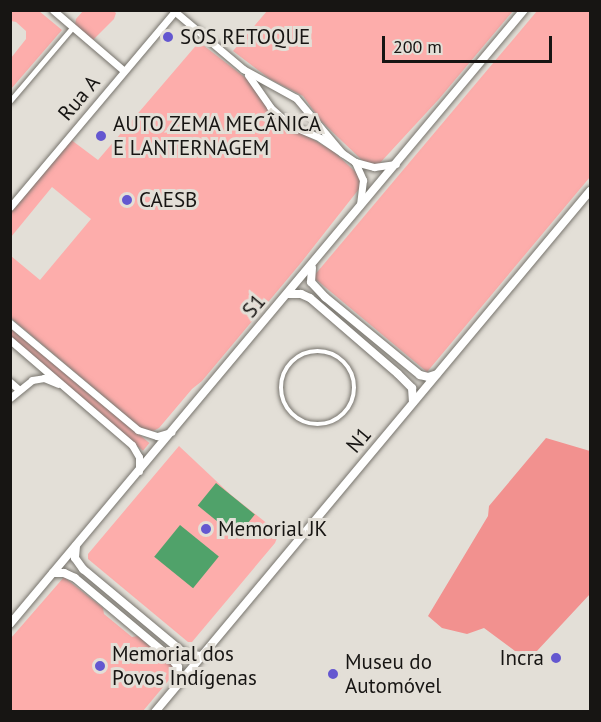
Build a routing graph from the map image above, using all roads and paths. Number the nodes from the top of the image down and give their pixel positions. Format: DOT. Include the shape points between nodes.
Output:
graph roads {
  1 [pos="53,10"];
  2 [pos="524,10"];
  3 [pos="174,11"];
  4 [pos="73,27"];
  5 [pos="243,69"];
  6 [pos="123,70"];
  7 [pos="280,92"];
  8 [pos="10,101"];
  9 [pos="270,107"];
  10 [pos="314,120"];
  11 [pos="302,131"];
  12 [pos="342,153"];
  13 [pos="355,162"];
  14 [pos="396,164"];
  15 [pos="591,191"];
  16 [pos="10,207"];
  17 [pos="359,207"];
  18 [pos="313,264"];
  19 [pos="288,294"];
  20 [pos="10,322"];
  21 [pos="10,340"];
  22 [pos="437,374"];
  23 [pos="10,382"];
  24 [pos="66,387"];
  25 [pos="18,389"];
  26 [pos="10,398"];
  27 [pos="413,403"];
  28 [pos="347,411"];
  29 [pos="171,432"];
  30 [pos="139,471"];
  31 [pos="76,546"];
  32 [pos="53,573"];
  33 [pos="10,624"];
  34 [pos="201,656"];
  35 [pos="178,684"];
  36 [pos="155,711"];
  1 -- 4 [label="street"];
  2 -- 14 [label="highway, S1"];
  3 -- 5 [label="street"];
  3 -- 6 [label="street, Rua A"];
  4 -- 6 [label="street"];
  4 -- 8 [label="street"];
  5 -- 7 [label="street"];
  5 -- 9 [label="street"];
  6 -- 16 [label="street, Rua A"];
  7 -- 9 [label="street" via="271,98"];
  7 -- 10 [label="street" via="296,98"];
  9 -- 11 [label="street"];
  10 -- 11 [label="street" via="313,125"];
  10 -- 12 [label="street"];
  11 -- 12 [label="street"];
  12 -- 13 [label="street"];
  13 -- 14 [label="street" via="374,167"];
  13 -- 17 [label="street" via="363,180"];
  14 -- 17 [label="highway, S1"];
  15 -- 22 [label="highway, N1"];
  17 -- 18 [label="highway, S1"];
  18 -- 19 [label="highway, S1"];
  18 -- 22 [label="highway" via="310,277 316,288 420,375"];
  19 -- 27 [label="highway" via="310,298 398,374 412,388"];
  19 -- 29 [label="highway, S1"];
  20 -- 29 [label="street" via="138,430 157,436"];
  21 -- 24 [label="street"];
  22 -- 27 [label="highway, N1"];
  23 -- 25 [label="street"];
  24 -- 25 [label="street" via="40,378"];
  24 -- 30 [label="street" via="132,446 140,457"];
  25 -- 26 [label="street"];
  27 -- 34 [label="highway, N1"];
  28 -- 28 [label="street" via="353,400 353,375 338,356 314,351 292,362 282,383 291,413 299,420 319,425"];
  29 -- 30 [label="highway, S1"];
  30 -- 31 [label="highway, S1"];
  31 -- 32 [label="highway, S1"];
  31 -- 34 [label="highway" via="75,558 82,569 184,654"];
  32 -- 33 [label="highway, S1"];
  32 -- 35 [label="highway" via="75,578 172,659 178,667"];
  34 -- 35 [label="highway, N1"];
  35 -- 36 [label="highway, N1"];
}
